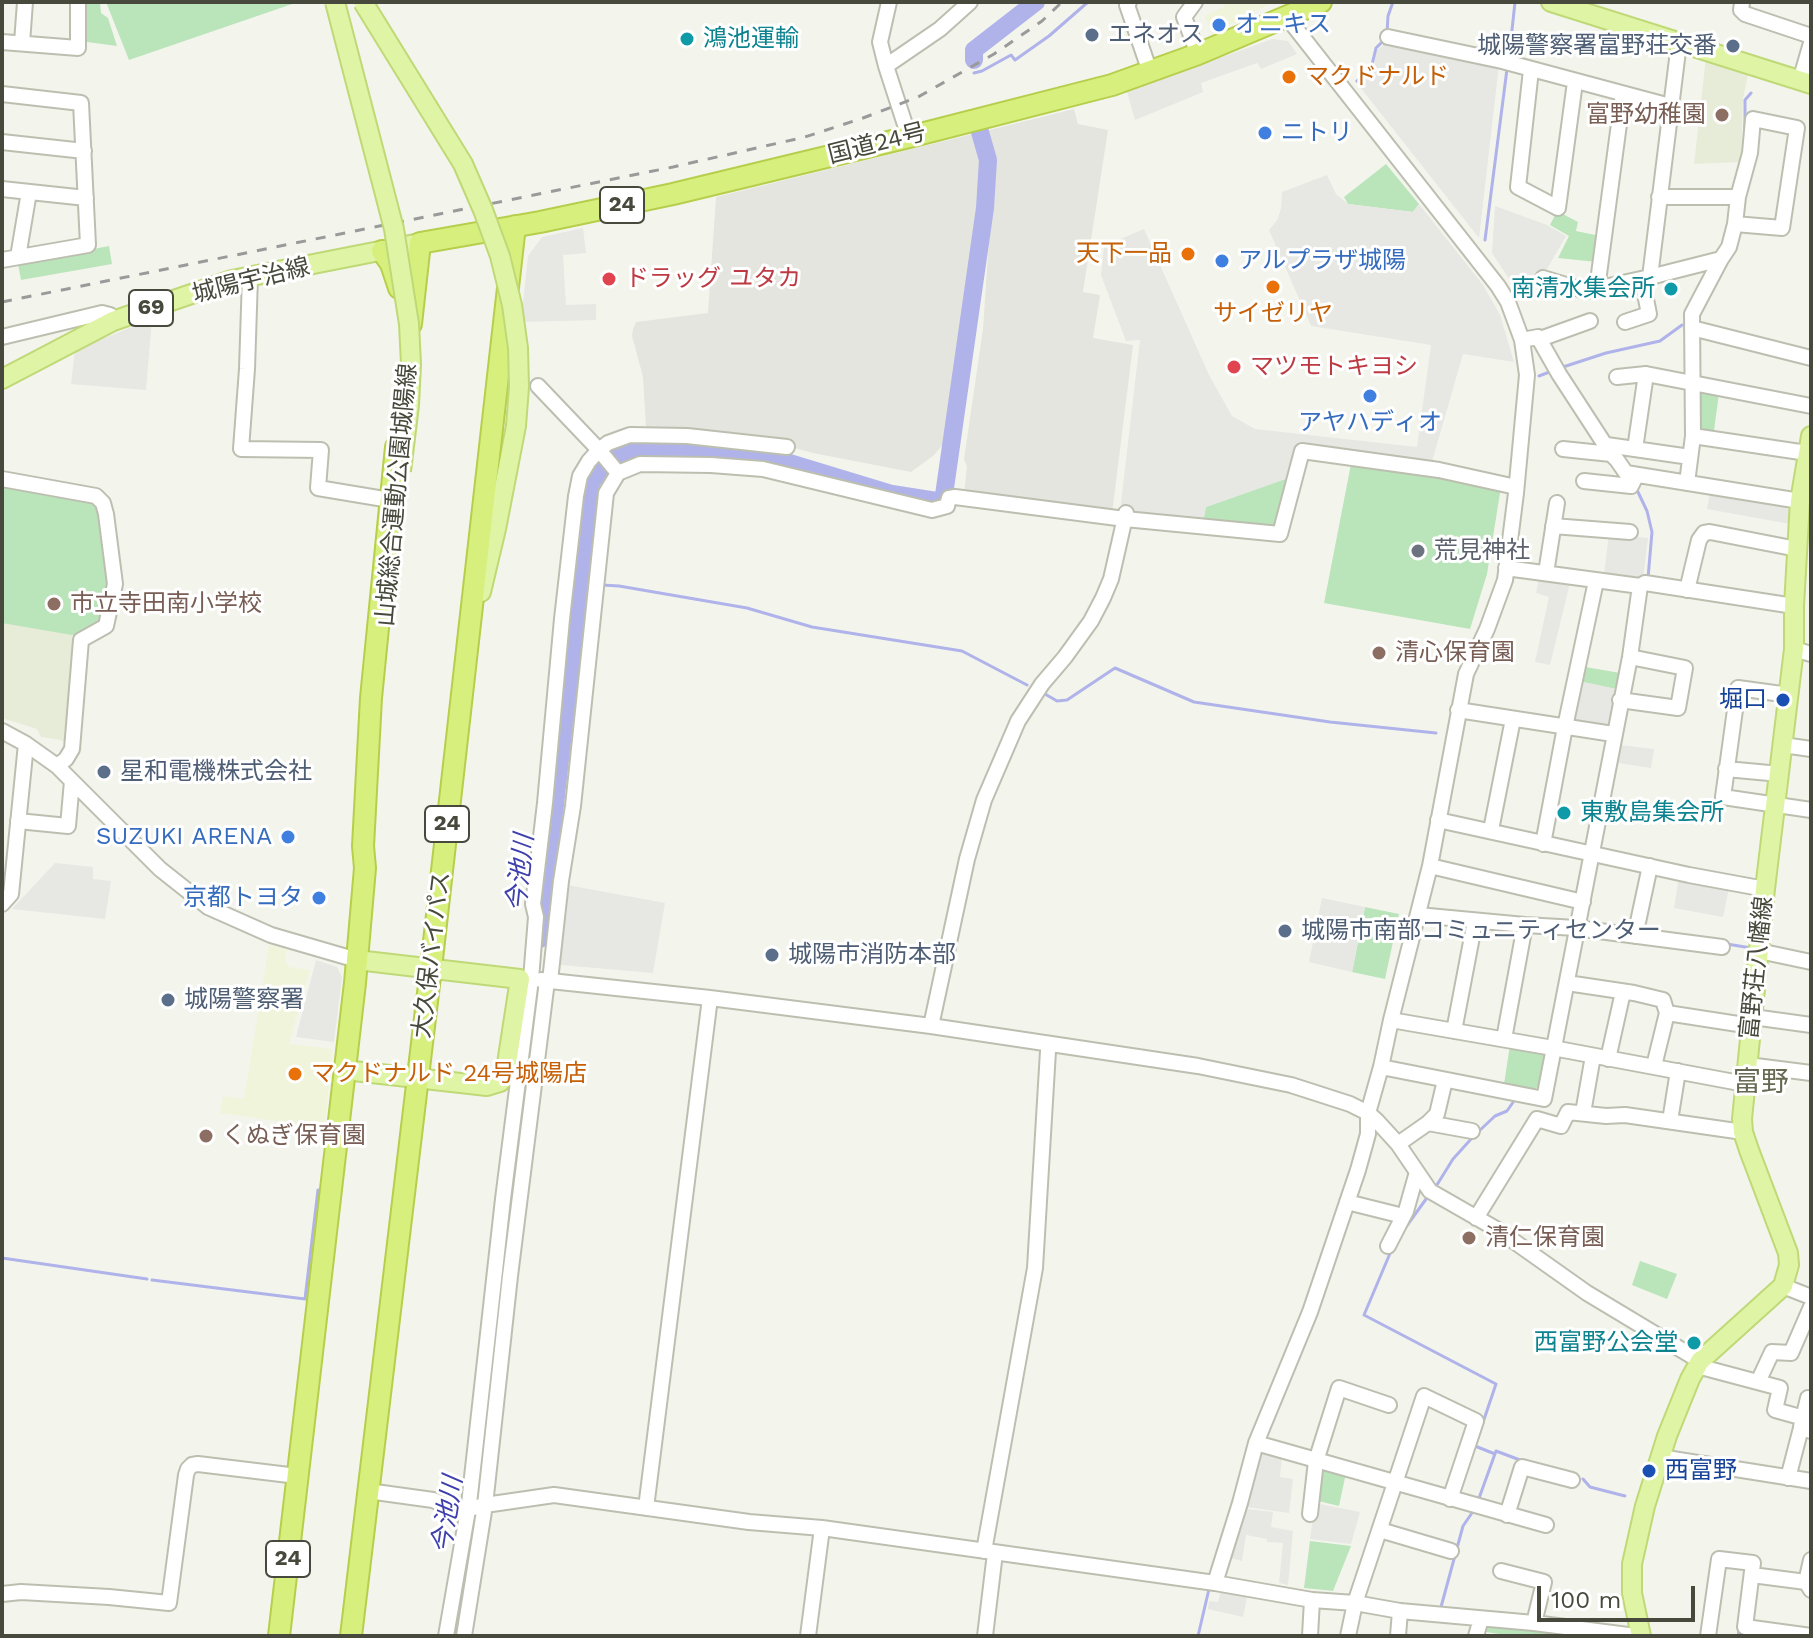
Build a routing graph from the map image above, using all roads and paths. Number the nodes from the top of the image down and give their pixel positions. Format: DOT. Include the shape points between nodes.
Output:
graph roads {
  1 [pos="25,2"];
  2 [pos="78,2"];
  3 [pos="335,2"];
  4 [pos="363,2"];
  5 [pos="889,2"];
  6 [pos="970,2"];
  7 [pos="1129,2"];
  8 [pos="1195,2"];
  9 [pos="1321,2"];
  10 [pos="1551,2"];
  11 [pos="1742,3"];
  12 [pos="1288,9"];
  13 [pos="1811,36"];
  14 [pos="1388,37"];
  15 [pos="2,42"];
  16 [pos="22,43"];
  17 [pos="1679,43"];
  18 [pos="1811,43"];
  19 [pos="1198,54"];
  20 [pos="886,66"];
  21 [pos="1531,70"];
  22 [pos="1150,72"];
  23 [pos="1575,82"];
  24 [pos="1805,82"];
  25 [pos="2,94"];
  26 [pos="1623,94"];
  27 [pos="1670,106"];
  28 [pos="909,137"];
  29 [pos="2,142"];
  30 [pos="84,151"];
  31 [pos="2,189"];
  32 [pos="29,192"];
  33 [pos="1659,197"];
  34 [pos="1738,197"];
  35 [pos="86,198"];
  36 [pos="1735,224"];
  37 [pos="515,226"];
  38 [pos="420,243"];
  39 [pos="382,251"];
  40 [pos="18,257"];
  41 [pos="1721,259"];
  42 [pos="2,260"];
  43 [pos="250,277"];
  44 [pos="1543,278"];
  45 [pos="1646,278"];
  46 [pos="1597,289"];
  47 [pos="113,321"];
  48 [pos="1590,321"];
  49 [pos="1625,322"];
  50 [pos="1692,328"];
  51 [pos="2,337"];
  52 [pos="1540,339"];
  53 [pos="1522,340"];
  54 [pos="1811,358"];
  55 [pos="406,363"];
  56 [pos="1646,374"];
  57 [pos="1617,377"];
  58 [pos="2,379"];
  59 [pos="1692,383"];
  60 [pos="538,386"];
  61 [pos="1811,406"];
  62 [pos="1693,436"];
  63 [pos="1809,445"];
  64 [pos="787,447"];
  65 [pos="1563,449"];
  66 [pos="1609,449"];
  67 [pos="1635,449"];
  68 [pos="598,453"];
  69 [pos="1690,457"];
  70 [pos="618,473"];
  71 [pos="1636,476"];
  72 [pos="2,479"];
  73 [pos="1584,481"];
  74 [pos="1687,483"];
  75 [pos="1516,487"];
  76 [pos="390,500"];
  77 [pos="1800,501"];
  78 [pos="1557,503"];
  79 [pos="1125,516"];
  80 [pos="1553,526"];
  81 [pos="1630,532"];
  82 [pos="1797,549"];
  83 [pos="1506,568"];
  84 [pos="1546,573"];
  85 [pos="1596,581"];
  86 [pos="1640,586"];
  87 [pos="1687,590"];
  88 [pos="1794,606"];
  89 [pos="466,651"];
  90 [pos="1803,652"];
  91 [pos="1630,657"];
  92 [pos="1789,695"];
  93 [pos="1620,700"];
  94 [pos="1458,710"];
  95 [pos="1513,719"];
  96 [pos="1565,727"];
  97 [pos="2,731"];
  98 [pos="1613,734"];
  99 [pos="26,744"];
  100 [pos="1783,745"];
  101 [pos="1811,749"];
  102 [pos="57,766"];
  103 [pos="1726,769"];
  104 [pos="1780,774"];
  105 [pos="72,781"];
  106 [pos="366,803"];
  107 [pos="1777,805"];
  108 [pos="1811,810"];
  109 [pos="1438,820"];
  110 [pos="18,821"];
  111 [pos="1491,830"];
  112 [pos="1543,844"];
  113 [pos="1592,854"];
  114 [pos="1430,866"];
  115 [pos="1650,866"];
  116 [pos="1765,889"];
  117 [pos="1583,902"];
  118 [pos="2,904"];
  119 [pos="1418,915"];
  120 [pos="1475,921"];
  121 [pos="1525,925"];
  122 [pos="1576,928"];
  123 [pos="1635,936"];
  124 [pos="1722,947"];
  125 [pos="1759,951"];
  126 [pos="357,960"];
  127 [pos="1811,962"];
  128 [pos="431,968"];
  129 [pos="539,980"];
  130 [pos="1567,983"];
  131 [pos="1623,992"];
  132 [pos="710,998"];
  133 [pos="1667,1013"];
  134 [pos="1391,1020"];
  135 [pos="1752,1021"];
  136 [pos="1811,1025"];
  137 [pos="931,1026"];
  138 [pos="1454,1031"];
  139 [pos="1504,1039"];
  140 [pos="1050,1044"];
  141 [pos="1553,1048"];
  142 [pos="1601,1058"];
  143 [pos="1748,1065"];
  144 [pos="1654,1066"];
  145 [pos="1381,1067"];
  146 [pos="345,1070"];
  147 [pos="1678,1071"];
  148 [pos="1811,1073"];
  149 [pos="418,1079"];
  150 [pos="1445,1080"];
  151 [pos="1745,1084"];
  152 [pos="1368,1113"];
  153 [pos="1583,1113"];
  154 [pos="1670,1121"];
  155 [pos="1428,1123"];
  156 [pos="1472,1131"];
  157 [pos="1743,1132"];
  158 [pos="1398,1144"];
  159 [pos="1417,1172"];
  160 [pos="1347,1202"];
  161 [pos="1403,1216"];
  162 [pos="1476,1218"];
  163 [pos="1388,1246"];
  164 [pos="1783,1286"];
  165 [pos="1811,1297"];
  166 [pos="1811,1307"];
  167 [pos="1700,1364"];
  168 [pos="1758,1382"];
  169 [pos="1808,1398"];
  170 [pos="1389,1405"];
  171 [pos="1805,1426"];
  172 [pos="1256,1443"];
  173 [pos="1660,1457"];
  174 [pos="1316,1461"];
  175 [pos="1788,1478"];
  176 [pos="1572,1480"];
  177 [pos="1811,1481"];
  178 [pos="297,1482"];
  179 [pos="1395,1484"];
  180 [pos="368,1491"];
  181 [pos="1450,1499"];
  182 [pos="478,1507"];
  183 [pos="646,1508"];
  184 [pos="1310,1514"];
  185 [pos="1507,1515"];
  186 [pos="1546,1525"];
  187 [pos="822,1528"];
  188 [pos="1380,1530"];
  189 [pos="1451,1551"];
  190 [pos="990,1552"];
  191 [pos="1811,1560"];
  192 [pos="1501,1571"];
  193 [pos="1752,1575"];
  194 [pos="1215,1583"];
  195 [pos="1808,1586"];
  196 [pos="2,1594"];
  197 [pos="1312,1600"];
  198 [pos="1355,1603"];
  199 [pos="1400,1611"];
  200 [pos="1481,1619"];
  201 [pos="1534,1623"];
  202 [pos="279,1636"];
  203 [pos="351,1636"];
  204 [pos="359,1636"];
  205 [pos="446,1636"];
  206 [pos="464,1636"];
  207 [pos="808,1636"];
  208 [pos="985,1636"];
  209 [pos="1310,1636"];
  210 [pos="1348,1636"];
  211 [pos="1398,1636"];
  212 [pos="1476,1636"];
  213 [pos="1639,1636"];
  214 [pos="1708,1636"];
  215 [pos="1811,1636"];
  1 -- 16 [label="street"];
  2 -- 16 [label="street" via="78,48"];
  3 -- 106 [label="main road, 山城総合運動公園城陽線, bridge" via="394,229 411,364"];
  4 -- 89 [label="main road, bridge" via="463,164 500,256 512,305 518,348 516,426"];
  5 -- 20 [label="street" via="880,42"];
  6 -- 20 [label="street"];
  7 -- 22 [label="street"];
  8 -- 19 [label="street" via="1184,17"];
  9 -- 12 [label="highway, 国道24号 / 24"];
  10 -- 17 [label="main road"];
  11 -- 13 [label="street" via="1745,14"];
  12 -- 19 [label="highway, 国道24号 / 24"];
  12 -- 53 [label="street" via="1498,286"];
  14 -- 21 [label="street"];
  15 -- 16 [label="street"];
  17 -- 24 [label="main road"];
  17 -- 27 [label="street"];
  18 -- 24 [label="street"];
  19 -- 22 [label="highway, 国道24号 / 24"];
  20 -- 28 [label="street"];
  21 -- 23 [label="street"];
  21 -- 23 [label="street" via="1518,187 1558,208"];
  22 -- 28 [label="highway, 国道24号 / 24"];
  23 -- 26 [label="street"];
  25 -- 30 [label="street" via="81,103"];
  26 -- 27 [label="street"];
  26 -- 46 [label="street"];
  27 -- 33 [label="street"];
  28 -- 37 [label="highway, 国道24号 / 24"];
  29 -- 30 [label="street"];
  30 -- 35 [label="street"];
  31 -- 32 [label="street"];
  32 -- 35 [label="street"];
  32 -- 40 [label="street"];
  33 -- 34 [label="street"];
  33 -- 45 [label="street"];
  34 -- 36 [label="street"];
  34 -- 36 [label="street" via="1753,119 1797,128 1782,228"];
  35 -- 40 [label="street" via="88,245"];
  36 -- 41 [label="street"];
  37 -- 38 [label="highway, 国道24号 / 24"];
  37 -- 89 [label="highway, 大久保バイパス / 24"];
  38 -- 39 [label="main road, 城陽宇治線 / 69"];
  38 -- 55 [label="highway, 24"];
  39 -- 43 [label="main road, 城陽宇治線 / 69"];
  39 -- 55 [label="highway" via="398,282"];
  40 -- 42 [label="street"];
  41 -- 45 [label="street"];
  41 -- 50 [label="street" via="1692,314"];
  43 -- 47 [label="main road, 城陽宇治線 / 69"];
  43 -- 76 [label="street" via="241,449 321,450 318,488"];
  44 -- 46 [label="street" via="1586,291"];
  45 -- 46 [label="street"];
  45 -- 49 [label="street" via="1649,314"];
  47 -- 51 [label="street" via="102,313"];
  47 -- 58 [label="main road, 城陽宇治線 / 69"];
  48 -- 52 [label="street"];
  50 -- 54 [label="street"];
  50 -- 59 [label="street"];
  52 -- 53 [label="street"];
  52 -- 66 [label="street"];
  53 -- 75 [label="street" via="1527,375"];
  55 -- 76 [label="highway, 24"];
  56 -- 57 [label="street"];
  56 -- 59 [label="street"];
  56 -- 67 [label="street"];
  59 -- 61 [label="street"];
  59 -- 62 [label="street"];
  60 -- 68 [label="street"];
  62 -- 63 [label="street"];
  62 -- 69 [label="street"];
  63 -- 77 [label="main road, 富野荘八幡線"];
  64 -- 68 [label="street" via="645,434 619,438"];
  65 -- 66 [label="street"];
  66 -- 67 [label="street"];
  66 -- 71 [label="street" via="1626,473"];
  67 -- 69 [label="street"];
  68 -- 70 [label="street"];
  68 -- 129 [label="street" via="580,476 576,496 533,904"];
  69 -- 74 [label="street"];
  70 -- 79 [label="street" via="640,464 763,469 932,510 955,497"];
  70 -- 129 [label="street" via="606,493 573,806"];
  71 -- 73 [label="street" via="1631,486"];
  71 -- 74 [label="street"];
  72 -- 102 [label="street" via="96,496 106,514 115,584 106,626 81,640 72,749"];
  74 -- 77 [label="street"];
  75 -- 79 [label="street" via="1302,451 1280,534"];
  75 -- 83 [label="street"];
  76 -- 106 [label="highway, 24"];
  77 -- 82 [label="main road, 富野荘八幡線"];
  78 -- 80 [label="street"];
  79 -- 137 [label="street" via="1103,598 1018,721 984,800"];
  80 -- 81 [label="street"];
  80 -- 84 [label="street"];
  82 -- 87 [label="street" via="1704,533"];
  82 -- 88 [label="main road, 富野荘八幡線"];
  83 -- 84 [label="street"];
  83 -- 94 [label="street"];
  84 -- 85 [label="street"];
  85 -- 86 [label="street"];
  85 -- 96 [label="street"];
  86 -- 87 [label="street"];
  86 -- 91 [label="street"];
  87 -- 88 [label="street"];
  88 -- 90 [label="main road, 富野荘八幡線"];
  89 -- 128 [label="highway, 大久保バイパス / 24"];
  90 -- 92 [label="main road, 富野荘八幡線"];
  91 -- 93 [label="street"];
  91 -- 93 [label="street" via="1685,668 1678,708"];
  92 -- 100 [label="main road, 富野荘八幡線"];
  92 -- 103 [label="street" via="1738,688"];
  93 -- 98 [label="street"];
  94 -- 95 [label="street"];
  94 -- 109 [label="street"];
  95 -- 96 [label="street"];
  95 -- 111 [label="street"];
  96 -- 98 [label="street"];
  96 -- 112 [label="street"];
  97 -- 99 [label="street"];
  98 -- 113 [label="street"];
  99 -- 102 [label="street"];
  99 -- 110 [label="street"];
  100 -- 101 [label="street"];
  100 -- 104 [label="main road, 富野荘八幡線"];
  102 -- 105 [label="street"];
  103 -- 104 [label="street"];
  103 -- 107 [label="street" via="1723,797"];
  104 -- 107 [label="main road, 富野荘八幡線"];
  105 -- 110 [label="street" via="68,826"];
  105 -- 126 [label="street" via="160,869 208,907 271,935"];
  106 -- 126 [label="highway, 24"];
  107 -- 108 [label="street"];
  107 -- 116 [label="main road, 富野荘八幡線"];
  109 -- 111 [label="street"];
  109 -- 114 [label="street"];
  110 -- 118 [label="street" via="11,894"];
  111 -- 112 [label="street"];
  112 -- 113 [label="street"];
  113 -- 115 [label="street"];
  113 -- 117 [label="street"];
  114 -- 117 [label="street"];
  114 -- 119 [label="street"];
  115 -- 116 [label="street"];
  115 -- 123 [label="street"];
  116 -- 125 [label="main road, 富野荘八幡線"];
  117 -- 122 [label="street"];
  119 -- 120 [label="street"];
  119 -- 134 [label="street"];
  120 -- 121 [label="street"];
  120 -- 138 [label="street"];
  121 -- 122 [label="street"];
  121 -- 139 [label="street"];
  122 -- 123 [label="street"];
  122 -- 130 [label="street"];
  123 -- 124 [label="street"];
  125 -- 127 [label="street"];
  125 -- 135 [label="main road, 富野荘八幡線"];
  126 -- 128 [label="main road"];
  126 -- 146 [label="highway, 24"];
  128 -- 129 [label="main road"];
  128 -- 149 [label="highway, 大久保バイパス / 24"];
  129 -- 132 [label="street"];
  129 -- 149 [label="main road" via="500,1082 487,1086"];
  129 -- 182 [label="street" via="510,1276"];
  130 -- 131 [label="street"];
  130 -- 141 [label="street"];
  131 -- 133 [label="street" via="1663,1000"];
  131 -- 142 [label="street"];
  132 -- 137 [label="street"];
  132 -- 183 [label="street"];
  133 -- 135 [label="street"];
  133 -- 144 [label="street"];
  134 -- 138 [label="street"];
  134 -- 145 [label="street"];
  135 -- 136 [label="street"];
  135 -- 143 [label="main road, 富野荘八幡線"];
  137 -- 140 [label="street"];
  138 -- 139 [label="street"];
  139 -- 141 [label="street"];
  140 -- 152 [label="street" via="1253,1076"];
  140 -- 190 [label="street" via="1035,1268"];
  141 -- 142 [label="street"];
  141 -- 150 [label="street" via="1544,1099"];
  142 -- 144 [label="street"];
  142 -- 153 [label="street"];
  143 -- 148 [label="street"];
  143 -- 151 [label="main road, 富野荘八幡線"];
  144 -- 147 [label="street"];
  145 -- 150 [label="street"];
  145 -- 152 [label="street"];
  146 -- 149 [label="main road"];
  146 -- 178 [label="highway, 24"];
  147 -- 151 [label="street"];
  147 -- 154 [label="street"];
  149 -- 180 [label="highway, 大久保バイパス / 24"];
  150 -- 155 [label="street" via="1437,1114"];
  151 -- 157 [label="main road, 富野荘八幡線"];
  152 -- 158 [label="street"];
  152 -- 160 [label="street" via="1368,1134"];
  153 -- 154 [label="street"];
  153 -- 162 [label="street" via="1568,1112 1561,1126 1537,1119"];
  154 -- 157 [label="street"];
  155 -- 156 [label="street"];
  155 -- 158 [label="street"];
  157 -- 164 [label="main road, 富野荘八幡線" via="1788,1253"];
  158 -- 159 [label="street"];
  159 -- 161 [label="street"];
  159 -- 162 [label="street" via="1430,1191"];
  160 -- 161 [label="street"];
  160 -- 172 [label="street" via="1310,1312"];
  161 -- 163 [label="street"];
  162 -- 167 [label="street"];
  164 -- 165 [label="street"];
  164 -- 167 [label="main road"];
  166 -- 168 [label="street" via="1791,1353 1772,1352"];
  167 -- 168 [label="street"];
  167 -- 173 [label="main road"];
  168 -- 171 [label="street" via="1780,1388 1775,1410"];
  169 -- 171 [label="street"];
  170 -- 174 [label="street" via="1339,1388"];
  171 -- 175 [label="street"];
  172 -- 174 [label="street"];
  172 -- 194 [label="street"];
  173 -- 175 [label="street"];
  173 -- 213 [label="main road" via="1632,1564"];
  174 -- 179 [label="street"];
  174 -- 184 [label="street"];
  175 -- 177 [label="street"];
  176 -- 185 [label="street" via="1522,1467"];
  178 -- 196 [label="street" via="289,1475 192,1465 186,1475 169,1603"];
  178 -- 202 [label="highway, 24"];
  179 -- 181 [label="street"];
  179 -- 181 [label="street" via="1424,1396 1476,1421"];
  179 -- 188 [label="street"];
  180 -- 182 [label="street" via="433,1500 449,1514"];
  180 -- 203 [label="highway, 大久保バイパス / 24"];
  180 -- 204 [label="street"];
  181 -- 185 [label="street"];
  182 -- 183 [label="street" via="554,1495"];
  182 -- 205 [label="street"];
  182 -- 206 [label="street"];
  183 -- 187 [label="street"];
  185 -- 186 [label="street"];
  187 -- 190 [label="street"];
  187 -- 207 [label="street"];
  188 -- 189 [label="street"];
  188 -- 198 [label="street"];
  190 -- 194 [label="street"];
  190 -- 208 [label="street"];
  191 -- 195 [label="street"];
  192 -- 201 [label="street" via="1544,1582"];
  193 -- 195 [label="street"];
  193 -- 214 [label="street" via="1753,1563 1719,1559"];
  193 -- 215 [label="street" via="1745,1627"];
  194 -- 197 [label="street"];
  197 -- 198 [label="street"];
  197 -- 209 [label="street"];
  198 -- 199 [label="street"];
  198 -- 210 [label="street"];
  199 -- 200 [label="street"];
  199 -- 211 [label="street"];
  200 -- 201 [label="street"];
  200 -- 212 [label="street"];
  201 -- 213 [label="street"];
}
